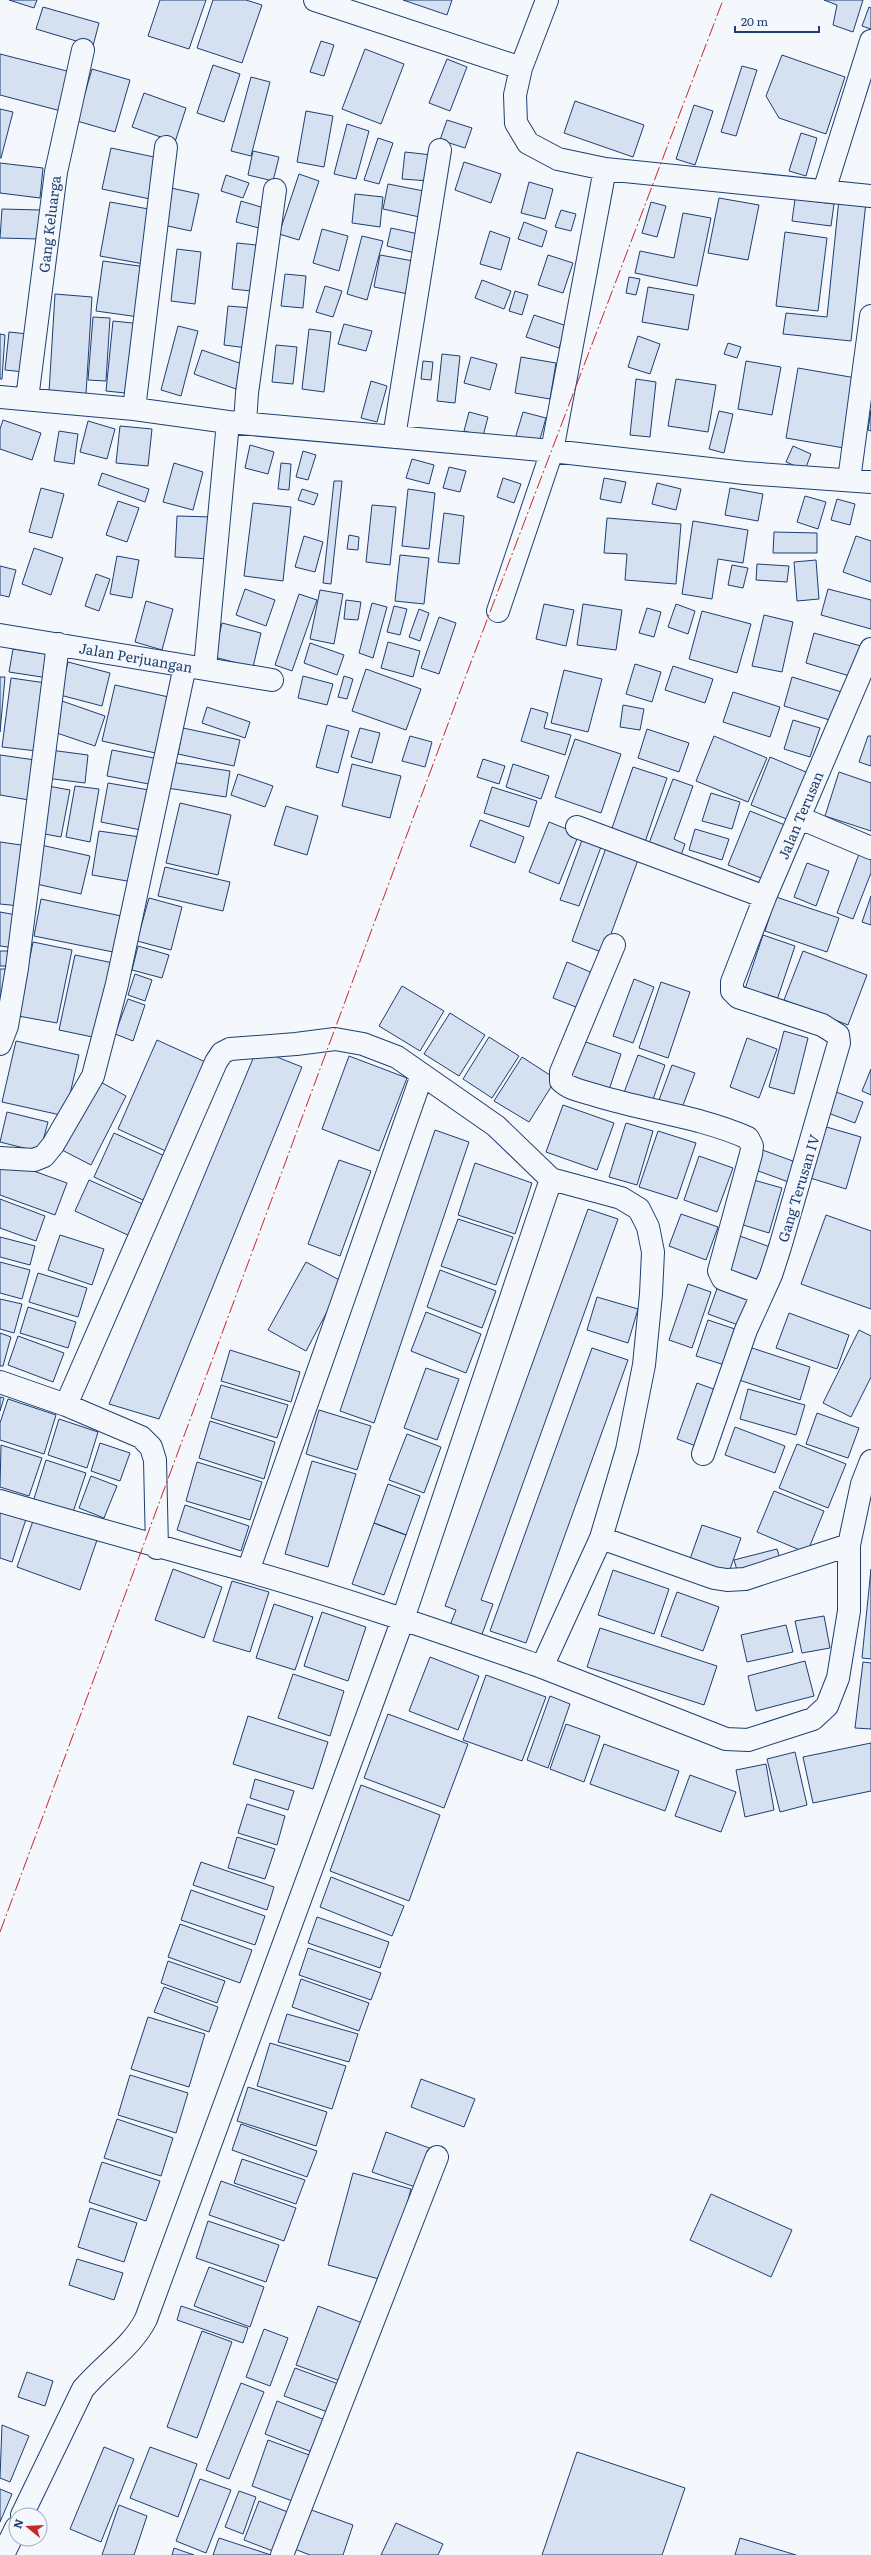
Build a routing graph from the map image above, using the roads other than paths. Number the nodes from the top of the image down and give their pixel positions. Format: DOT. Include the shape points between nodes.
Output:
graph roads {
  1 [pos="314,0"];
  2 [pos="547,0"];
  3 [pos="871,41"];
  4 [pos="83,50"];
  5 [pos="521,68"];
  6 [pos="166,147"];
  7 [pos="440,150"];
  8 [pos="605,170"];
  9 [pos="275,190"];
  10 [pos="824,191"];
  11 [pos="871,196"];
  12 [pos="871,316"];
  13 [pos="0,396"];
  14 [pos="27,400"];
  15 [pos="134,409"];
  16 [pos="237,423"];
  17 [pos="394,437"];
  18 [pos="552,452"];
  19 [pos="849,480"];
  20 [pos="871,482"];
  21 [pos="498,611"];
  22 [pos="0,635"];
  23 [pos="58,644"];
  24 [pos="871,649"];
  25 [pos="195,667"];
  26 [pos="272,680"];
  27 [pos="800,818"];
  28 [pos="577,827"];
  29 [pos="871,848"];
  30 [pos="765,897"];
  31 [pos="614,945"];
  32 [pos="732,982"];
  33 [pos="0,1044"];
  34 [pos="422,1075"];
  35 [pos="0,1158"];
  36 [pos="551,1179"];
  37 [pos="761,1293"];
  38 [pos="0,1382"];
  39 [pos="66,1405"];
  40 [pos="703,1454"];
  41 [pos="871,1461"];
  42 [pos="0,1501"];
  43 [pos="600,1538"];
  44 [pos="849,1545"];
  45 [pos="157,1548"];
  46 [pos="248,1571"];
  47 [pos="403,1619"];
  48 [pos="542,1667"];
  49 [pos="438,2157"];
  50 [pos="26,2507"];
  51 [pos="8,2545"];
  52 [pos="3,2555"];
  53 [pos="282,2555"];
  1 -- 5 [label="street"];
  2 -- 5 [label="street"];
  3 -- 10 [label="street"];
  4 -- 14 [label="street, Gang Keluarga" via="56,172"];
  5 -- 8 [label="street" via="515,95 516,123 528,143 558,159"];
  6 -- 15 [label="street"];
  7 -- 17 [label="street"];
  8 -- 10 [label="street"];
  8 -- 18 [label="street"];
  9 -- 16 [label="street" via="247,393"];
  10 -- 11 [label="street"];
  12 -- 19 [label="street"];
  13 -- 14 [label="street"];
  14 -- 15 [label="street"];
  15 -- 16 [label="street"];
  16 -- 17 [label="street"];
  16 -- 25 [label="street"];
  17 -- 18 [label="street"];
  18 -- 19 [label="street" via="744,473"];
  18 -- 21 [label="street"];
  19 -- 20 [label="street"];
  22 -- 23 [label="street, Jalan Perjuangan"];
  23 -- 25 [label="street, Jalan Perjuangan"];
  23 -- 33 [label="street" via="17,968 7,1026"];
  24 -- 27 [label="street, Jalan Terusan"];
  25 -- 26 [label="street, Jalan Perjuangan"];
  25 -- 35 [label="street" via="93,1076 44,1156 34,1160"];
  27 -- 29 [label="street"];
  27 -- 30 [label="street, Jalan Terusan"];
  28 -- 30 [label="street"];
  30 -- 32 [label="street, Jalan Terusan"];
  31 -- 37 [label="street" via="561,1072 561,1081 575,1089 703,1123 748,1138 752,1146 751,1154 719,1271 723,1279"];
  32 -- 37 [label="street, Gang Terusan IV" via="732,991 738,997 822,1025 838,1035 839,1043 780,1247"];
  34 -- 36 [label="street" via="496,1126"];
  34 -- 39 [label="street" via="397,1057 363,1044 335,1039 239,1047 222,1054 208,1080"];
  34 -- 46 [label="street"];
  36 -- 43 [label="street" via="621,1198 639,1209 648,1227 653,1252 644,1365 627,1450"];
  36 -- 47 [label="street"];
  37 -- 40 [label="street, Gang Terusan IV"];
  38 -- 39 [label="street"];
  39 -- 45 [label="street" via="141,1437 151,1447 155,1460"];
  41 -- 44 [label="street" via="862,1484"];
  42 -- 45 [label="street"];
  43 -- 44 [label="street" via="714,1578 727,1580 745,1579"];
  43 -- 48 [label="street"];
  44 -- 48 [label="street" via="848,1611 838,1678 827,1706 813,1719 748,1740 726,1739"];
  45 -- 46 [label="street"];
  46 -- 47 [label="street"];
  47 -- 48 [label="street"];
  47 -- 50 [label="street" via="146,2319 140,2332 96,2373 83,2389"];
  49 -- 53 [label="street"];
  51 -- 52 [label="street"];
}
